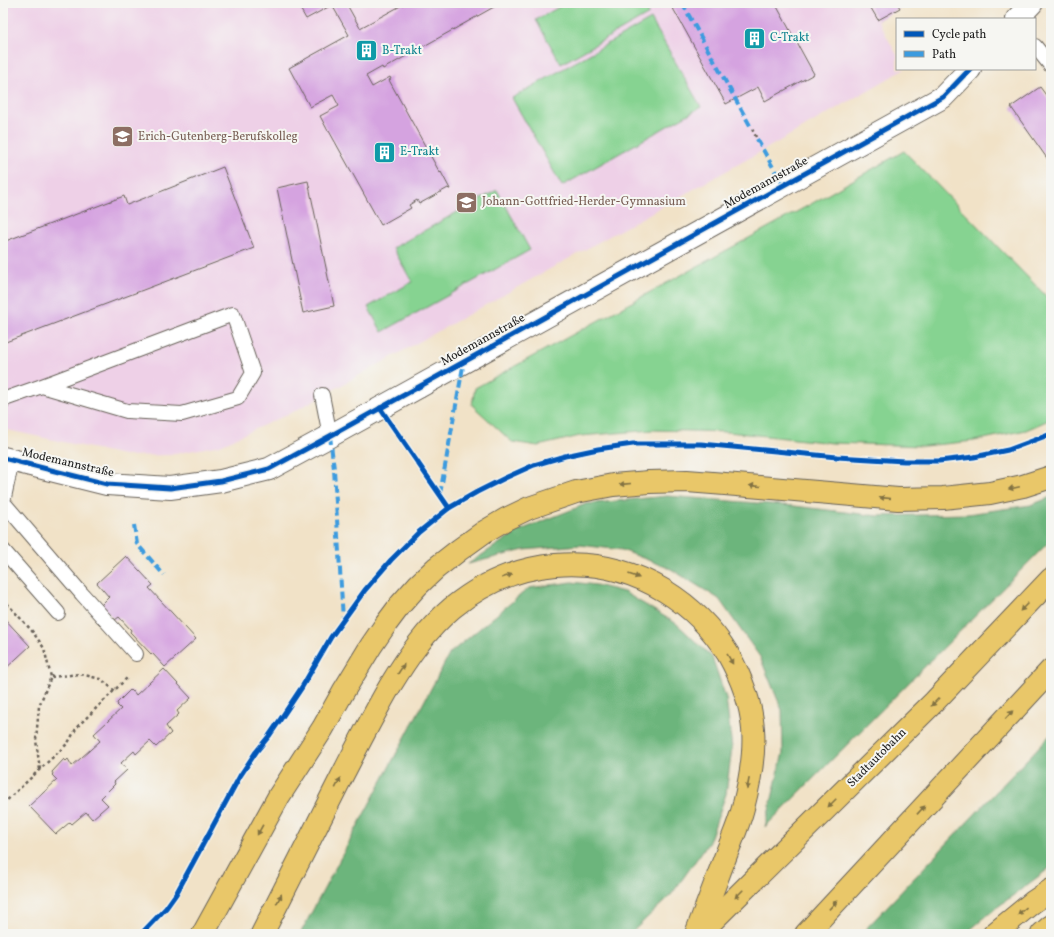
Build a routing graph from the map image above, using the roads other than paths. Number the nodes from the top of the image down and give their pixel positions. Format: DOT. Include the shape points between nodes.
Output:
graph roads {
  1 [pos="1032,3"];
  2 [pos="1019,18"];
  3 [pos="1036,47"];
  4 [pos="1051,66"];
  5 [pos="969,70"];
  6 [pos="42,386"];
  7 [pos="322,395"];
  8 [pos="3,400"];
  9 [pos="330,436"];
  10 [pos="7,459"];
  11 [pos="1051,477"];
  12 [pos="3,550"];
  13 [pos="1051,579"];
  14 [pos="58,614"];
  15 [pos="136,654"];
  16 [pos="1051,670"];
  17 [pos="1051,890"];
  18 [pos="1051,926"];
  19 [pos="203,934"];
  20 [pos="262,934"];
  21 [pos="698,934"];
  22 [pos="806,934"];
  23 [pos="994,934"];
  24 [pos="1042,934"];
  1 -- 2 [label="street"];
  3 -- 4 [label="lane"];
  5 -- 9 [label="street, Modemannstraße" via="943,96"];
  6 -- 6 [label="lane" via="233,314 253,373 238,398 182,414 127,411"];
  6 -- 8 [label="lane"];
  7 -- 9 [label="lane"];
  9 -- 10 [label="street, Modemannstraße" via="269,469 221,481 170,488 107,484"];
  10 -- 15 [label="lane" via="3,502"];
  11 -- 19 [label="highway, one-way" via="990,493 898,499 687,481 649,482 576,492 529,508 506,520 484,532 436,568 401,604 386,624 279,796"];
  12 -- 14 [label="lane"];
  13 -- 21 [label="highway, Stadtautobahn, one-way" via="934,702"];
  22 -- 16 [label="highway, one-way"];
  17 -- 23 [label="highway, one-way"];
  18 -- 24 [label="highway"];
  20 -- 21 [label="highway, one-way" via="374,713 429,630 472,593 498,579 524,570 564,564 588,565 619,571 658,587 679,600 707,625 722,645 744,688 753,729 749,778 743,809"];
}
